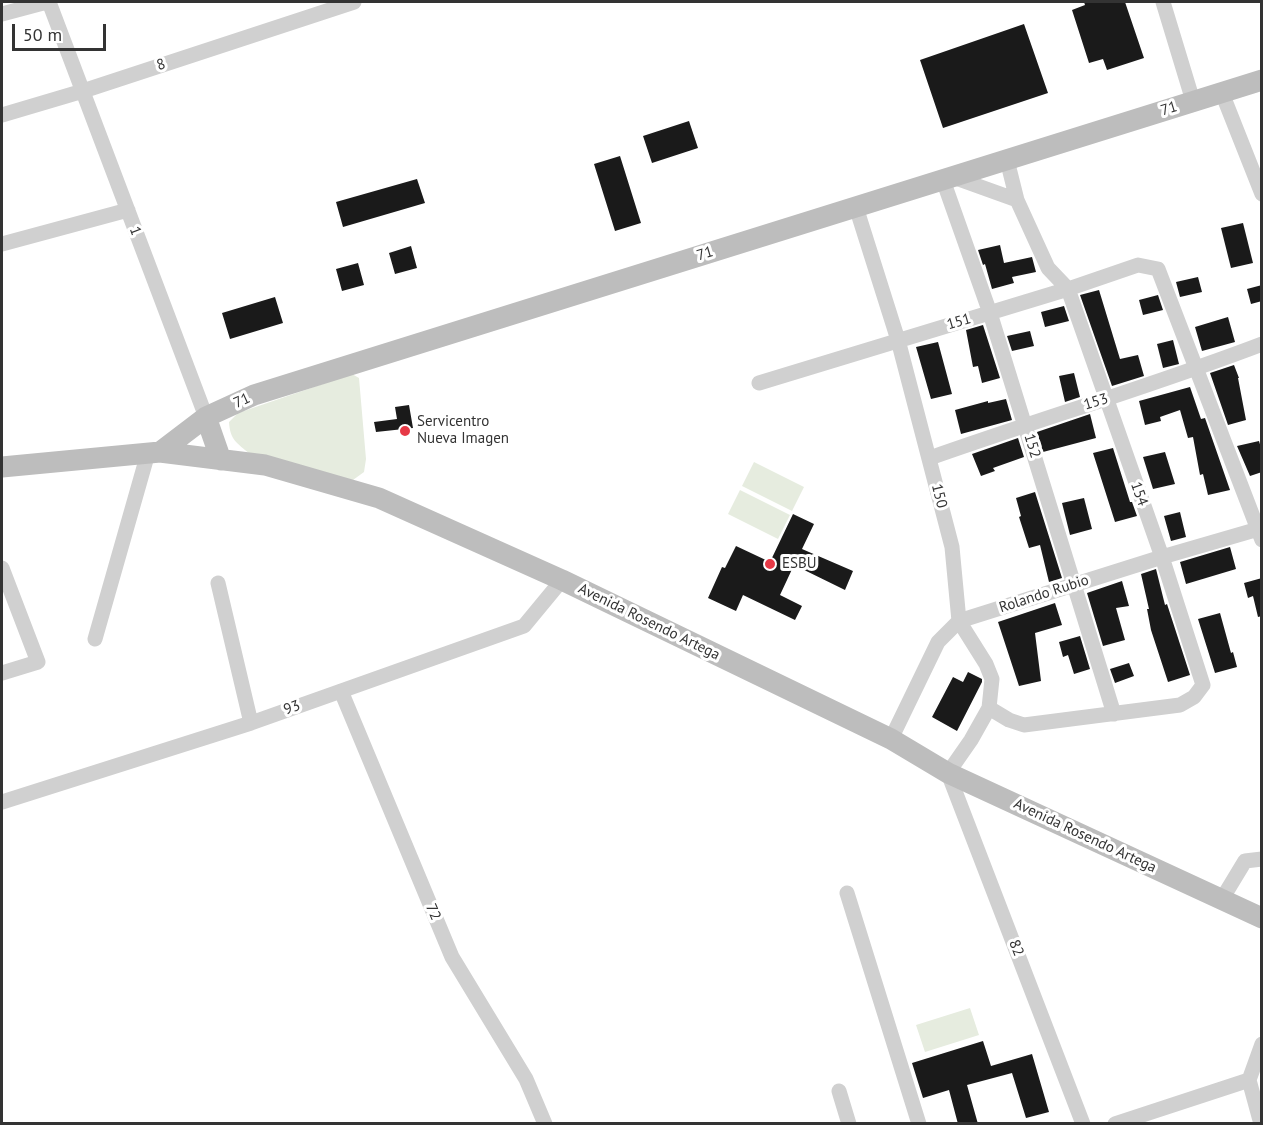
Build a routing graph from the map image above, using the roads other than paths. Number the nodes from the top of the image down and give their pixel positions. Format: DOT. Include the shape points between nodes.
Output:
graph roads {
  1 [pos="48,2"];
  2 [pos="354,2"];
  3 [pos="1162,2"];
  4 [pos="2,14"];
  5 [pos="1262,80"];
  6 [pos="83,91"];
  7 [pos="1222,93"];
  8 [pos="1193,101"];
  9 [pos="2,115"];
  10 [pos="1007,160"];
  11 [pos="948,178"];
  12 [pos="1262,194"];
  13 [pos="1017,200"];
  14 [pos="856,207"];
  15 [pos="128,210"];
  16 [pos="2,244"];
  17 [pos="1068,289"];
  18 [pos="990,313"];
  19 [pos="898,340"];
  20 [pos="1262,344"];
  21 [pos="1197,369"];
  22 [pos="759,383"];
  23 [pos="1106,399"];
  24 [pos="206,417"];
  25 [pos="1025,424"];
  26 [pos="154,453"];
  27 [pos="930,458"];
  28 [pos="221,460"];
  29 [pos="2,467"];
  30 [pos="1260,533"];
  31 [pos="1161,557"];
  32 [pos="2,568"];
  33 [pos="562,580"];
  34 [pos="218,583"];
  35 [pos="1075,583"];
  36 [pos="959,621"];
  37 [pos="95,639"];
  38 [pos="2,673"];
  39 [pos="341,691"];
  40 [pos="989,708"];
  41 [pos="1114,714"];
  42 [pos="251,723"];
  43 [pos="891,739"];
  44 [pos="948,773"];
  45 [pos="2,802"];
  46 [pos="1262,858"];
  47 [pos="847,892"];
  48 [pos="1222,899"];
  49 [pos="1262,918"];
  50 [pos="1262,1044"];
  51 [pos="1249,1080"];
  52 [pos="839,1091"];
  53 [pos="1140,1120"];
  54 [pos="545,1124"];
  55 [pos="849,1124"];
  56 [pos="919,1124"];
  57 [pos="1083,1124"];
  58 [pos="1115,1124"];
  59 [pos="1261,1124"];
  1 -- 4 [label="street"];
  1 -- 6 [label="street, 1"];
  2 -- 6 [label="street, 8"];
  3 -- 8 [label="street"];
  5 -- 7 [label="main road, 71"];
  6 -- 9 [label="street, 8"];
  6 -- 15 [label="street, 1"];
  7 -- 8 [label="main road, 71"];
  7 -- 12 [label="street"];
  8 -- 10 [label="main road, 71"];
  10 -- 11 [label="main road, 71"];
  10 -- 13 [label="street"];
  11 -- 13 [label="street"];
  11 -- 14 [label="main road, 71"];
  11 -- 18 [label="street, 152"];
  13 -- 17 [label="street" via="1048,268"];
  14 -- 19 [label="street, 150"];
  14 -- 24 [label="main road, 71" via="254,395"];
  15 -- 16 [label="street"];
  15 -- 24 [label="street, 1"];
  17 -- 18 [label="street, 151"];
  17 -- 21 [label="street, 151" via="1138,265 1158,269"];
  17 -- 23 [label="street, 154"];
  18 -- 19 [label="street, 151"];
  18 -- 25 [label="street, 152"];
  19 -- 22 [label="street, 151"];
  19 -- 27 [label="street, 150"];
  20 -- 21 [label="street, 153"];
  21 -- 23 [label="street, 153"];
  21 -- 30 [label="street"];
  23 -- 25 [label="street, 153"];
  23 -- 31 [label="street, 154"];
  24 -- 26 [label="main road, 71"];
  24 -- 28 [label="main road, 1"];
  25 -- 27 [label="street, 153"];
  25 -- 35 [label="street, 152"];
  26 -- 28 [label="main road, Avenida Rosendo Artega"];
  26 -- 29 [label="main road, Avenida Rosendo Artega"];
  26 -- 37 [label="street"];
  27 -- 36 [label="street, 150" via="952,547"];
  28 -- 33 [label="main road, Avenida Rosendo Artega" via="266,465 379,498"];
  30 -- 31 [label="street, Rolando Rubio"];
  31 -- 35 [label="street, Rolando Rubio"];
  31 -- 41 [label="street, 154" via="1203,685 1194,697 1180,705"];
  32 -- 38 [label="street" via="38,662"];
  33 -- 39 [label="street, 93" via="524,626"];
  33 -- 43 [label="main road, Avenida Rosendo Artega"];
  34 -- 42 [label="street"];
  35 -- 36 [label="street, Rolando Rubio"];
  35 -- 41 [label="street, 152"];
  36 -- 40 [label="street, 150" via="992,679"];
  36 -- 43 [label="street, Rolando Rubio" via="938,642"];
  39 -- 42 [label="street, 93"];
  39 -- 54 [label="street, 72" via="452,957 526,1079"];
  40 -- 41 [label="street" via="1024,725"];
  40 -- 44 [label="street, 150"];
  42 -- 45 [label="street, 93"];
  43 -- 44 [label="main road, Avenida Rosendo Artega"];
  44 -- 48 [label="main road, Avenida Rosendo Artega"];
  44 -- 57 [label="street, 82"];
  46 -- 48 [label="street" via="1245,861"];
  47 -- 56 [label="street"];
  48 -- 49 [label="main road, Avenida Rosendo Artega"];
  50 -- 51 [label="street"];
  51 -- 53 [label="street"];
  51 -- 59 [label="street"];
  52 -- 55 [label="street"];
  53 -- 58 [label="street"];
}
